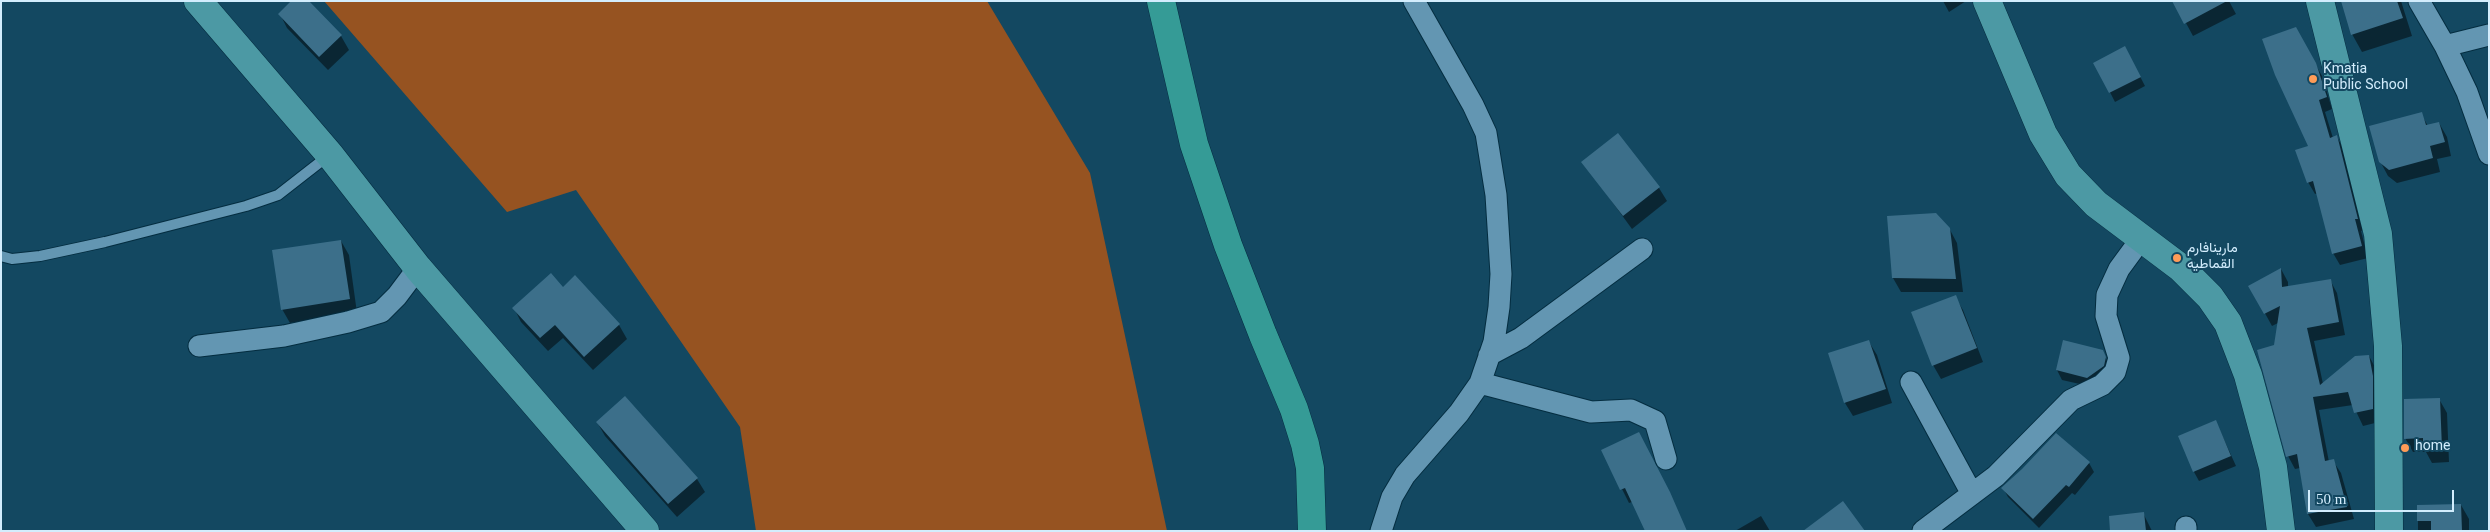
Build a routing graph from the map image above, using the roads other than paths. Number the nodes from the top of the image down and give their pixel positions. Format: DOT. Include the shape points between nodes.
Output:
graph roads {
  1 [pos="198,1"];
  2 [pos="1161,1"];
  3 [pos="1414,1"];
  4 [pos="1987,1"];
  5 [pos="2320,1"];
  6 [pos="2419,1"];
  7 [pos="2489,35"];
  8 [pos="2445,46"];
  9 [pos="2489,154"];
  10 [pos="330,155"];
  11 [pos="2141,240"];
  12 [pos="1642,249"];
  13 [pos="1,256"];
  14 [pos="418,268"];
  15 [pos="199,346"];
  16 [pos="1489,355"];
  17 [pos="1480,382"];
  18 [pos="1911,382"];
  19 [pos="1666,459"];
  20 [pos="1972,494"];
  21 [pos="644,531"];
  22 [pos="1312,531"];
  23 [pos="1381,531"];
  24 [pos="1923,531"];
  25 [pos="2281,531"];
  26 [pos="2389,531"];
  1 -- 10 [label="main road"];
  2 -- 22 [label="main road" via="1194,144 1228,245 1294,408 1305,444 1310,468"];
  3 -- 16 [label="street" via="1486,133 1496,195 1501,274 1494,342"];
  4 -- 11 [label="main road" via="2043,134 2068,175 2096,204"];
  5 -- 26 [label="main road" via="2378,234 2388,346"];
  6 -- 8 [label="street"];
  7 -- 8 [label="street"];
  8 -- 9 [label="street" via="2467,92"];
  10 -- 13 [label="lane" via="278,195 246,206 40,256 12,260"];
  10 -- 14 [label="main road"];
  11 -- 20 [label="street" via="2119,269 2107,295 2106,316 2119,358 2115,372 2102,385 2071,400 1996,476"];
  11 -- 25 [label="main road" via="2181,268 2210,297 2228,323 2248,375 2273,467"];
  12 -- 16 [label="street" via="1521,338"];
  14 -- 15 [label="street" via="381,312 284,336"];
  14 -- 21 [label="main road"];
  16 -- 17 [label="street"];
  17 -- 19 [label="street" via="1591,412 1631,410 1655,421"];
  17 -- 23 [label="street" via="1459,413 1405,476 1392,497"];
  18 -- 20 [label="street"];
  20 -- 24 [label="street"];
}
